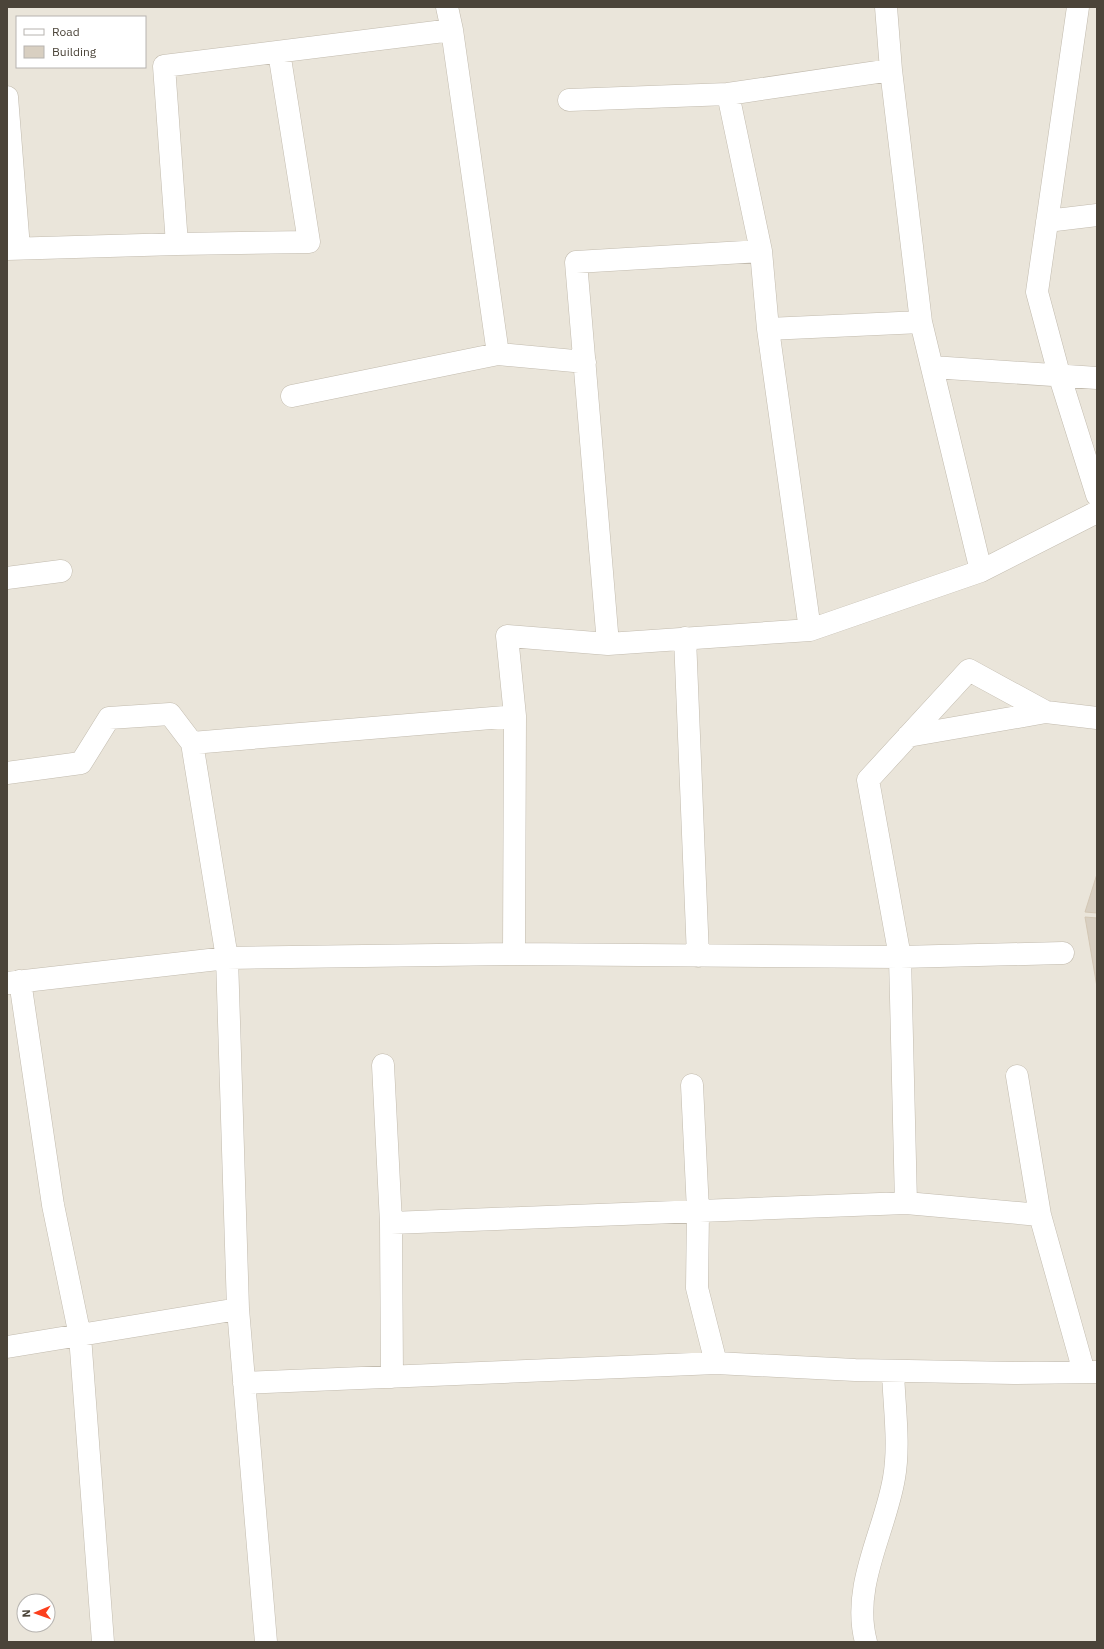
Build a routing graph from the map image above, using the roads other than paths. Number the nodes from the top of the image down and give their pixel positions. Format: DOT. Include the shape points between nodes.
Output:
graph roads {
  1 [pos="447,7"];
  2 [pos="886,7"];
  3 [pos="1078,7"];
  4 [pos="452,30"];
  5 [pos="279,52"];
  6 [pos="891,70"];
  7 [pos="728,94"];
  8 [pos="7,97"];
  9 [pos="568,100"];
  10 [pos="1097,215"];
  11 [pos="1047,221"];
  12 [pos="177,244"];
  13 [pos="13,248"];
  14 [pos="761,251"];
  15 [pos="921,322"];
  16 [pos="768,329"];
  17 [pos="498,354"];
  18 [pos="585,362"];
  19 [pos="932,367"];
  20 [pos="1059,374"];
  21 [pos="1097,378"];
  22 [pos="292,396"];
  23 [pos="1097,495"];
  24 [pos="1097,512"];
  25 [pos="61,571"];
  26 [pos="981,571"];
  27 [pos="7,578"];
  28 [pos="810,630"];
  29 [pos="685,638"];
  30 [pos="608,644"];
  31 [pos="1046,712"];
  32 [pos="515,716"];
  33 [pos="1097,718"];
  34 [pos="908,736"];
  35 [pos="192,743"];
  36 [pos="7,773"];
  37 [pos="1063,953"];
  38 [pos="514,954"];
  39 [pos="698,956"];
  40 [pos="900,957"];
  41 [pos="227,958"];
  42 [pos="14,982"];
  43 [pos="383,1066"];
  44 [pos="1017,1076"];
  45 [pos="692,1085"];
  46 [pos="906,1203"];
  47 [pos="698,1211"];
  48 [pos="1040,1215"];
  49 [pos="390,1223"];
  50 [pos="238,1309"];
  51 [pos="80,1336"];
  52 [pos="7,1347"];
  53 [pos="716,1363"];
  54 [pos="893,1371"];
  55 [pos="1091,1372"];
  56 [pos="392,1377"];
  57 [pos="244,1383"];
  58 [pos="103,1642"];
  59 [pos="266,1642"];
  60 [pos="866,1642"];
  1 -- 4 [label="street"];
  2 -- 6 [label="street"];
  3 -- 11 [label="street"];
  4 -- 5 [label="street"];
  4 -- 17 [label="street"];
  5 -- 12 [label="street" via="164,66"];
  5 -- 12 [label="street" via="309,242"];
  6 -- 7 [label="street"];
  6 -- 15 [label="street"];
  7 -- 9 [label="street"];
  7 -- 14 [label="street"];
  8 -- 13 [label="street"];
  10 -- 11 [label="street"];
  11 -- 20 [label="street" via="1037,292"];
  12 -- 13 [label="street"];
  14 -- 16 [label="street"];
  14 -- 18 [label="street" via="576,262"];
  15 -- 16 [label="street"];
  15 -- 19 [label="street"];
  16 -- 28 [label="street"];
  17 -- 18 [label="street"];
  17 -- 22 [label="street"];
  18 -- 30 [label="street"];
  19 -- 20 [label="street"];
  19 -- 26 [label="street"];
  20 -- 21 [label="street"];
  20 -- 23 [label="street"];
  24 -- 26 [label="street"];
  25 -- 27 [label="street"];
  26 -- 28 [label="street"];
  28 -- 29 [label="street"];
  29 -- 30 [label="street"];
  29 -- 39 [label="street"];
  30 -- 32 [label="street" via="507,636"];
  31 -- 33 [label="street"];
  31 -- 34 [label="street"];
  31 -- 34 [label="street" via="969,670"];
  32 -- 35 [label="street"];
  32 -- 38 [label="street"];
  34 -- 40 [label="street" via="868,780"];
  35 -- 36 [label="street" via="170,714 109,718 81,763"];
  35 -- 41 [label="street"];
  37 -- 40 [label="street"];
  38 -- 39 [label="street"];
  38 -- 41 [label="street"];
  39 -- 40 [label="street"];
  40 -- 46 [label="street"];
  41 -- 42 [label="street"];
  41 -- 50 [label="street"];
  42 -- 51 [label="street" via="53,1205"];
  43 -- 49 [label="street"];
  44 -- 48 [label="street"];
  45 -- 47 [label="street"];
  46 -- 47 [label="street"];
  46 -- 48 [label="street"];
  47 -- 49 [label="street"];
  47 -- 53 [label="street" via="697,1288"];
  48 -- 55 [label="street"];
  49 -- 56 [label="street"];
  50 -- 51 [label="street"];
  50 -- 57 [label="street"];
  51 -- 52 [label="street"];
  51 -- 58 [label="street"];
  53 -- 54 [label="street"];
  53 -- 56 [label="street"];
  54 -- 55 [label="street"];
  54 -- 60 [label="street" via="896,1458 894,1476 863,1591 861,1611"];
  56 -- 57 [label="street"];
  57 -- 59 [label="street"];
}
